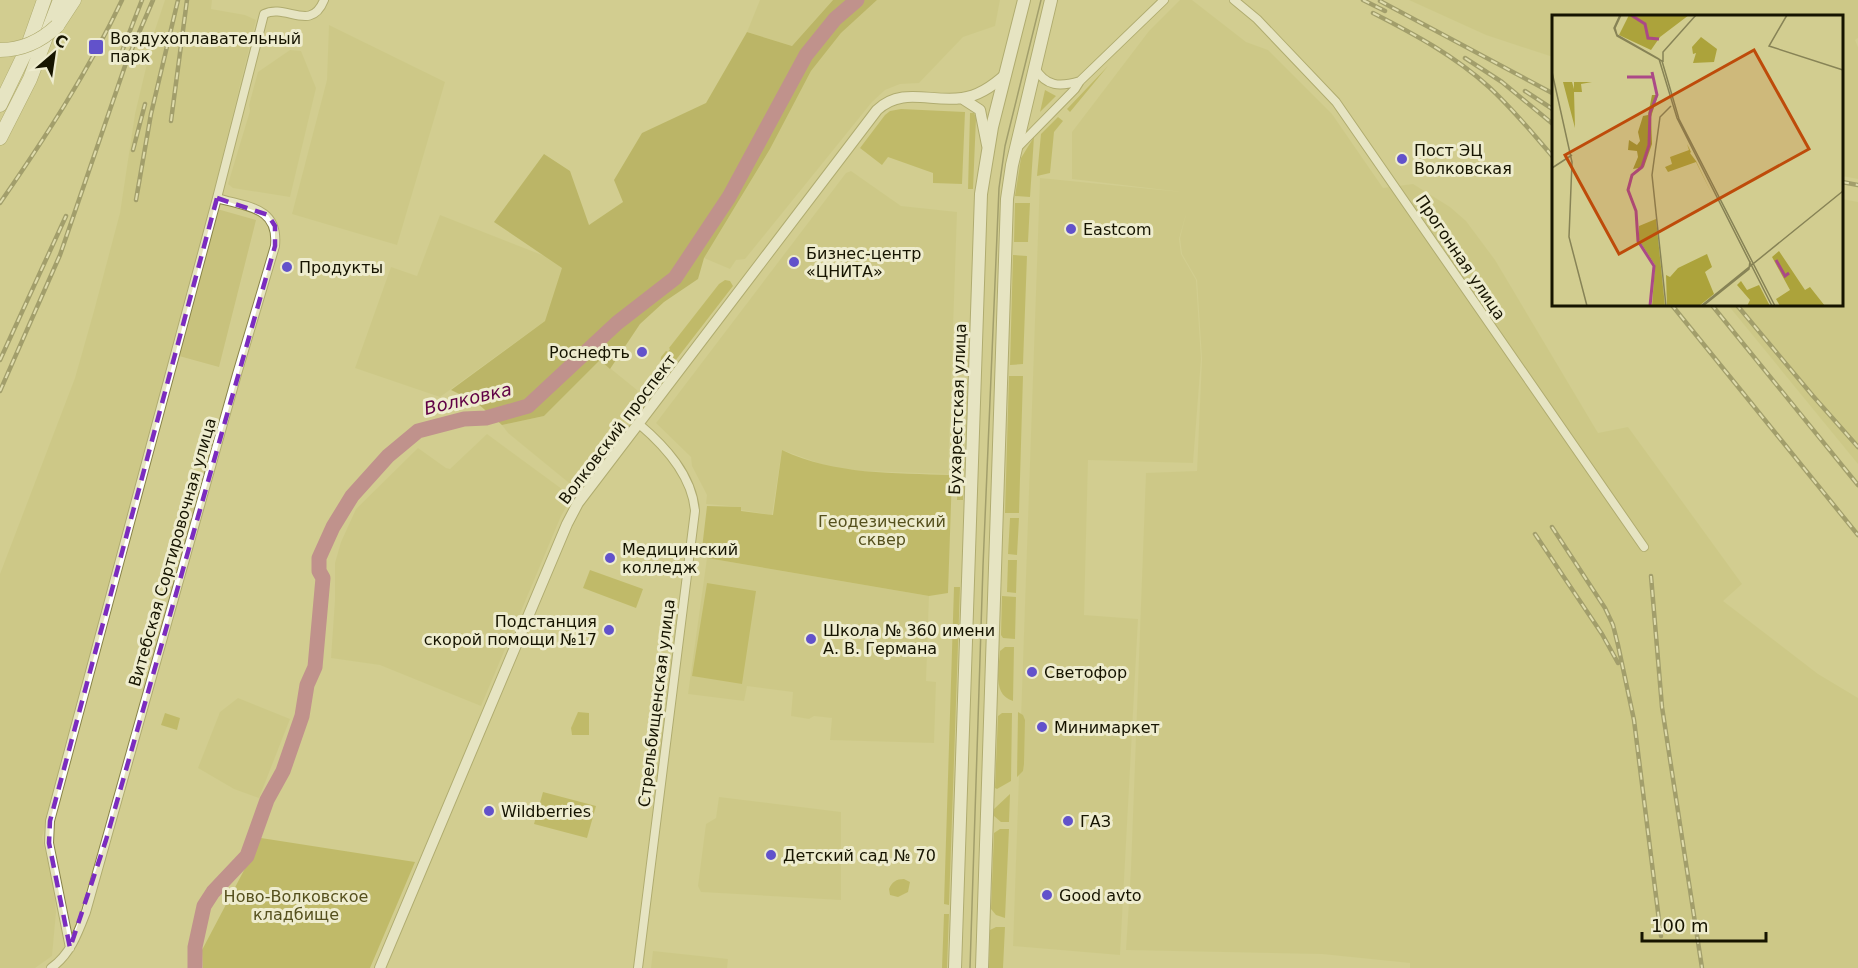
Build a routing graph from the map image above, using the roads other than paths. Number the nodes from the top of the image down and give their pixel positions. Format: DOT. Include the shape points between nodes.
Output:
graph roads {
  1 [pos="44,0"];
  2 [pos="60,0"];
  3 [pos="74,0"];
  4 [pos="324,0"];
  5 [pos="1024,0"];
  6 [pos="1051,0"];
  7 [pos="1164,0"];
  8 [pos="1234,0"];
  9 [pos="0,51"];
  10 [pos="1034,67"];
  11 [pos="1006,74"];
  12 [pos="1080,81"];
  13 [pos="963,99"];
  14 [pos="0,105"];
  15 [pos="0,138"];
  16 [pos="987,148"];
  17 [pos="1015,149"];
  18 [pos="217,198"];
  19 [pos="639,424"];
  20 [pos="1644,548"];
  21 [pos="70,948"];
  22 [pos="51,968"];
  23 [pos="380,968"];
  24 [pos="638,968"];
  25 [pos="955,968"];
  26 [pos="982,968"];
  1 -- 14 [label="main road" via="26,51"];
  2 -- 15 [label="main road" via="30,80"];
  3 -- 9 [label="main road, bridge" via="64,18 37,42"];
  4 -- 18 [label="street" via="313,15 279,11 264,14"];
  5 -- 11 [label="main road, Бухарестская улица"];
  6 -- 10 [label="main road"];
  7 -- 12 [label="street"];
  8 -- 20 [label="street, Прогонная улица" via="1336,102"];
  10 -- 12 [label="street" via="1050,84"];
  10 -- 17 [label="main road"];
  11 -- 13 [label="street, Волковский проспект" via="990,88"];
  11 -- 16 [label="main road, Бухарестская улица"];
  12 -- 17 [label="street"];
  13 -- 16 [label="street" via="980,110"];
  13 -- 19 [label="street, Волковский проспект" via="902,97 889,100 877,110"];
  16 -- 25 [label="main road, Бухарестская улица" via="981,194"];
  17 -- 26 [label="main road" via="1005,248"];
  18 -- 21 [label="street" via="50,821 49,843"];
  18 -- 21 [label="street, Витебская Сортировочная улица" via="268,215 274,226 275,246 90,897"];
  19 -- 23 [label="street, Волковский проспект" via="572,512"];
  19 -- 24 [label="street, Стрельбищенская улица" via="678,463 695,511"];
  21 -- 22 [label="street, Витебская Сортировочная улица"];
}
